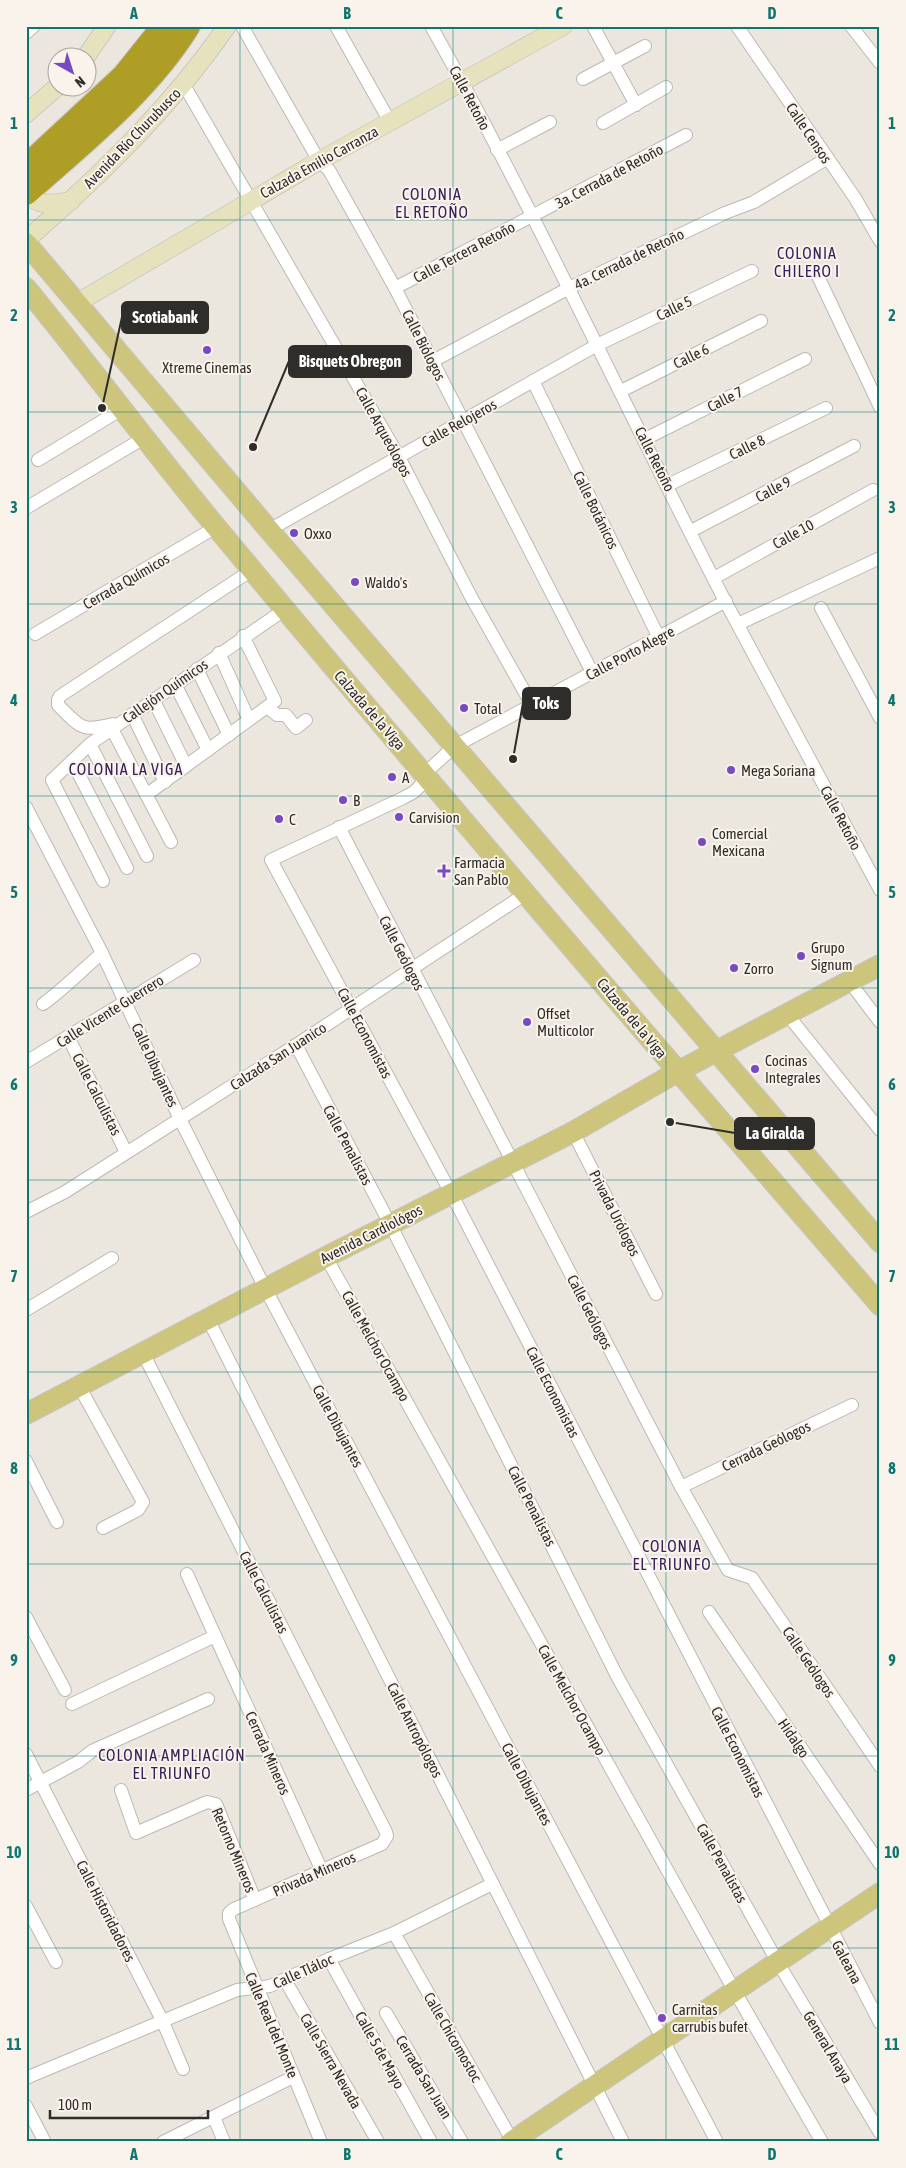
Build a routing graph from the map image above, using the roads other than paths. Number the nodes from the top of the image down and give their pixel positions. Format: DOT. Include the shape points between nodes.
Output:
graph roads {
  1 [pos="34,26"];
  2 [pos="107,26"];
  3 [pos="164,26"];
  4 [pos="188,26"];
  5 [pos="227,26"];
  6 [pos="242,26"];
  7 [pos="336,26"];
  8 [pos="431,26"];
  9 [pos="563,26"];
  10 [pos="593,26"];
  11 [pos="737,26"];
  12 [pos="851,26"];
  13 [pos="26,33"];
  14 [pos="645,46"];
  15 [pos="92,48"];
  16 [pos="879,60"];
  17 [pos="614,63"];
  18 [pos="583,80"];
  19 [pos="462,81"];
  20 [pos="184,86"];
  21 [pos="666,87"];
  22 [pos="48,95"];
  23 [pos="113,100"];
  24 [pos="636,105"];
  25 [pos="26,114"];
  26 [pos="390,122"];
  27 [pos="550,122"];
  28 [pos="603,123"];
  29 [pos="686,135"];
  30 [pos="498,150"];
  31 [pos="826,159"];
  32 [pos="319,161"];
  33 [pos="26,167"];
  34 [pos="26,193"];
  35 [pos="251,200"];
  36 [pos="71,201"];
  37 [pos="532,216"];
  38 [pos="880,241"];
  39 [pos="26,242"];
  40 [pos="815,270"];
  41 [pos="752,271"];
  42 [pos="26,288"];
  43 [pos="396,288"];
  44 [pos="569,288"];
  45 [pos="77,303"];
  46 [pos="762,321"];
  47 [pos="597,345"];
  48 [pos="805,359"];
  49 [pos="433,361"];
  50 [pos="533,381"];
  51 [pos="621,391"];
  52 [pos="826,408"];
  53 [pos="880,408"];
  54 [pos="122,409"];
  55 [pos="463,420"];
  56 [pos="144,438"];
  57 [pos="645,440"];
  58 [pos="854,446"];
  59 [pos="399,457"];
  60 [pos="38,460"];
  61 [pos="668,485"];
  62 [pos="873,490"];
  63 [pos="26,508"];
  64 [pos="216,527"];
  65 [pos="269,530"];
  66 [pos="692,531"];
  67 [pos="880,558"];
  68 [pos="252,570"];
  69 [pos="714,578"];
  70 [pos="726,601"];
  71 [pos="821,608"];
  72 [pos="284,610"];
  73 [pos="738,624"];
  74 [pos="35,634"];
  75 [pos="243,636"];
  76 [pos="659,638"];
  77 [pos="219,653"];
  78 [pos="197,669"];
  79 [pos="592,672"];
  80 [pos="175,684"];
  81 [pos="153,700"];
  82 [pos="532,705"];
  83 [pos="267,707"];
  84 [pos="132,714"];
  85 [pos="880,718"];
  86 [pos="249,720"];
  87 [pos="306,720"];
  88 [pos="116,725"];
  89 [pos="229,734"];
  90 [pos="90,744"];
  91 [pos="455,746"];
  92 [pos="208,750"];
  93 [pos="72,761"];
  94 [pos="186,766"];
  95 [pos="424,774"];
  96 [pos="165,782"];
  97 [pos="146,795"];
  98 [pos="26,807"];
  99 [pos="339,827"];
  100 [pos="171,842"];
  101 [pos="147,856"];
  102 [pos="271,860"];
  103 [pos="126,868"];
  104 [pos="103,881"];
  105 [pos="880,890"];
  106 [pos="527,893"];
  107 [pos="102,953"];
  108 [pos="194,960"];
  109 [pos="880,966"];
  110 [pos="411,970"];
  111 [pos="849,981"];
  112 [pos="124,1001"];
  113 [pos="43,1004"];
  114 [pos="352,1008"];
  115 [pos="787,1014"];
  116 [pos="880,1022"];
  117 [pos="68,1037"];
  118 [pos="296,1045"];
  119 [pos="715,1052"];
  120 [pos="26,1062"];
  121 [pos="678,1072"];
  122 [pos="180,1119"];
  123 [pos="880,1130"];
  124 [pos="573,1132"];
  125 [pos="126,1152"];
  126 [pos="513,1162"];
  127 [pos="451,1193"];
  128 [pos="26,1212"];
  129 [pos="390,1224"];
  130 [pos="880,1242"];
  131 [pos="326,1256"];
  132 [pos="112,1258"];
  133 [pos="265,1288"];
  134 [pos="656,1294"];
  135 [pos="880,1305"];
  136 [pos="26,1310"];
  137 [pos="208,1319"];
  138 [pos="142,1353"];
  139 [pos="79,1386"];
  140 [pos="852,1405"];
  141 [pos="26,1414"];
  142 [pos="26,1461"];
  143 [pos="681,1487"];
  144 [pos="57,1522"];
  145 [pos="103,1528"];
  146 [pos="187,1574"];
  147 [pos="709,1612"];
  148 [pos="26,1617"];
  149 [pos="215,1636"];
  150 [pos="66,1690"];
  151 [pos="208,1699"];
  152 [pos="72,1704"];
  153 [pos="26,1754"];
  154 [pos="880,1766"];
  155 [pos="41,1782"];
  156 [pos="26,1790"];
  157 [pos="121,1790"];
  158 [pos="386,1832"];
  159 [pos="880,1864"];
  160 [pos="322,1871"];
  161 [pos="492,1884"];
  162 [pos="880,1893"];
  163 [pos="255,1900"];
  164 [pos="26,1906"];
  165 [pos="234,1909"];
  166 [pos="829,1927"];
  167 [pos="394,1933"];
  168 [pos="329,1959"];
  169 [pos="56,1962"];
  170 [pos="777,1962"];
  171 [pos="285,1980"];
  172 [pos="256,1988"];
  173 [pos="734,1990"];
  174 [pos="386,2013"];
  175 [pos="163,2022"];
  176 [pos="880,2023"];
  177 [pos="662,2039"];
  178 [pos="183,2069"];
  179 [pos="293,2077"];
  180 [pos="26,2078"];
  181 [pos="595,2087"];
  182 [pos="26,2106"];
  183 [pos="214,2117"];
  184 [pos="880,2133"];
  185 [pos="186,2137"];
  186 [pos="512,2141"];
  187 [pos="45,2142"];
  188 [pos="164,2142"];
  189 [pos="224,2142"];
  190 [pos="321,2142"];
  191 [pos="378,2142"];
  192 [pos="431,2142"];
  193 [pos="462,2142"];
  194 [pos="622,2142"];
  195 [pos="717,2142"];
  196 [pos="822,2142"];
  1 -- 13 [label="street"];
  2 -- 15 [label="street"];
  3 -- 23 [label="highway"];
  4 -- 23 [label="highway" via="163,60"];
  5 -- 20 [label="street, Avenida Río Churubusco"];
  6 -- 32 [label="street, Calle Biólogos"];
  7 -- 26 [label="street"];
  8 -- 19 [label="street, Calle Retoño"];
  9 -- 19 [label="street, Calzada Emilio Carranza"];
  10 -- 17 [label="street"];
  11 -- 31 [label="street, Calle Censos"];
  12 -- 16 [label="street"];
  14 -- 17 [label="street"];
  17 -- 18 [label="street"];
  17 -- 24 [label="street"];
  19 -- 26 [label="street, Calzada Emilio Carranza"];
  19 -- 30 [label="street, Calle Retoño"];
  20 -- 35 [label="street, Calle Arqueólogos"];
  20 -- 36 [label="street, Avenida Río Churubusco"];
  21 -- 24 [label="street"];
  22 -- 25 [label="street"];
  23 -- 33 [label="highway"];
  23 -- 34 [label="highway"];
  24 -- 28 [label="street"];
  26 -- 32 [label="street, Calzada Emilio Carranza"];
  27 -- 30 [label="street"];
  29 -- 37 [label="street, 3a. Cerrada de Retoño"];
  30 -- 37 [label="street, Calle Retoño"];
  31 -- 38 [label="street, Calle Censos" via="855,198"];
  31 -- 44 [label="street, 4a. Cerrada de Retoño" via="754,202 725,212"];
  32 -- 35 [label="street, Calzada Emilio Carranza"];
  32 -- 43 [label="street, Calle Biólogos" via="329,170"];
  34 -- 36 [label="street" via="34,202 42,204"];
  35 -- 45 [label="street, Calzada Emilio Carranza"];
  35 -- 59 [label="street, Calle Arqueólogos"];
  36 -- 39 [label="street, Avenida Río Churubusco"];
  37 -- 43 [label="street, Calle Tercera Retoño"];
  37 -- 44 [label="street, Calle Retoño"];
  39 -- 45 [label="main road"];
  40 -- 53 [label="street"];
  41 -- 47 [label="street, Calle 5"];
  42 -- 54 [label="main road, Calzada de la Viga"];
  43 -- 49 [label="street, Calle Biólogos"];
  44 -- 47 [label="street, Calle Retoño"];
  44 -- 49 [label="street, 4a. Cerrada de Retoño"];
  45 -- 65 [label="main road"];
  46 -- 51 [label="street, Calle 6"];
  47 -- 50 [label="street, Calle Relojeros"];
  47 -- 51 [label="street, Calle Retoño"];
  48 -- 57 [label="street, Calle 7"];
  49 -- 55 [label="street, Calle Biólogos"];
  50 -- 55 [label="street, Calle Relojeros"];
  50 -- 76 [label="street, Calle Botánicos"];
  51 -- 57 [label="street, Calle Retoño"];
  52 -- 61 [label="street, Calle 8"];
  54 -- 56 [label="main road, Calzada de la Viga"];
  54 -- 60 [label="street"];
  55 -- 59 [label="street, Calle Relojeros"];
  55 -- 79 [label="street, Calle Biólogos"];
  56 -- 63 [label="street"];
  56 -- 64 [label="main road, Calzada de la Viga"];
  57 -- 61 [label="street, Calle Retoño"];
  58 -- 66 [label="street, Calle 9"];
  59 -- 65 [label="street, Calle Relojeros"];
  59 -- 82 [label="street, Calle Arqueólogos" via="470,595"];
  61 -- 66 [label="street, Calle Retoño"];
  62 -- 69 [label="street, Calle 10"];
  64 -- 68 [label="main road, Calzada de la Viga"];
  64 -- 74 [label="street, Cerrada Químicos"];
  65 -- 91 [label="main road"];
  66 -- 69 [label="street, Calle Retoño"];
  67 -- 73 [label="street"];
  68 -- 72 [label="main road, Calzada de la Viga"];
  68 -- 88 [label="street" via="58,700 58,705 83,727 92,729"];
  69 -- 70 [label="street, Calle Retoño"];
  70 -- 73 [label="street, Calle Retoño"];
  70 -- 76 [label="street, Calle Porto Alegre"];
  71 -- 85 [label="street"];
  72 -- 75 [label="street, Callejón Químicos"];
  72 -- 95 [label="main road, Calzada de la Viga"];
  73 -- 105 [label="street, Calle Retoño"];
  75 -- 77 [label="street, Callejón Químicos"];
  75 -- 83 [label="street" via="275,701"];
  76 -- 79 [label="street, Calle Porto Alegre"];
  77 -- 78 [label="street, Callejón Químicos"];
  77 -- 86 [label="street"];
  78 -- 80 [label="street, Callejón Químicos"];
  78 -- 89 [label="street"];
  79 -- 82 [label="street, Calle Porto Alegre"];
  80 -- 81 [label="street, Callejón Químicos"];
  80 -- 92 [label="street"];
  81 -- 84 [label="street, Callejón Químicos"];
  81 -- 94 [label="street"];
  82 -- 91 [label="street, Calle Porto Alegre"];
  83 -- 86 [label="street"];
  83 -- 87 [label="street" via="277,715 286,715 296,728"];
  84 -- 88 [label="street, Callejón Químicos"];
  84 -- 96 [label="street"];
  86 -- 89 [label="street"];
  88 -- 90 [label="street, Callejón Químicos"];
  88 -- 97 [label="street"];
  89 -- 92 [label="street"];
  90 -- 93 [label="street, Callejón Químicos"];
  90 -- 101 [label="street"];
  91 -- 95 [label="street, Calle Porto Alegre"];
  91 -- 119 [label="main road"];
  92 -- 94 [label="street"];
  93 -- 103 [label="street"];
  93 -- 104 [label="street, Callejón Químicos" via="52,780"];
  94 -- 96 [label="street"];
  95 -- 99 [label="street, Calle Porto Alegre" via="421,785 409,795"];
  95 -- 106 [label="main road, Calzada de la Viga"];
  96 -- 97 [label="street"];
  97 -- 100 [label="street"];
  98 -- 107 [label="street, Calle Dibujantes"];
  99 -- 102 [label="street, Calle Porto Alegre"];
  99 -- 110 [label="street, Calle Geólogos"];
  102 -- 114 [label="street, Calle Economistas"];
  106 -- 110 [label="street, Calzada San Juanico"];
  106 -- 121 [label="main road, Calzada de la Viga"];
  107 -- 112 [label="street, Calle Dibujantes"];
  107 -- 113 [label="street" via="71,984"];
  108 -- 112 [label="street, Calle Vicente Guerrero"];
  109 -- 111 [label="main road, Avenida Cardiológos"];
  110 -- 114 [label="street, Calzada San Juanico"];
  110 -- 126 [label="street, Calle Geólogos"];
  111 -- 115 [label="main road, Avenida Cardiológos"];
  111 -- 116 [label="street"];
  112 -- 117 [label="street, Calle Vicente Guerrero"];
  112 -- 122 [label="street, Calle Dibujantes"];
  114 -- 118 [label="street, Calzada San Juanico"];
  114 -- 127 [label="street, Calle Economistas"];
  115 -- 119 [label="main road, Avenida Cardiológos"];
  115 -- 123 [label="street"];
  117 -- 120 [label="street, Calle Vicente Guerrero"];
  117 -- 125 [label="street, Calle Calculistas"];
  118 -- 122 [label="street, Calzada San Juanico"];
  118 -- 129 [label="street, Calle Penalistas"];
  119 -- 121 [label="main road, Avenida Cardiológos"];
  119 -- 130 [label="main road"];
  121 -- 124 [label="main road, Avenida Cardiológos"];
  121 -- 135 [label="main road, Calzada de la Viga"];
  122 -- 125 [label="street, Calzada San Juanico"];
  122 -- 133 [label="street, Calle Dibujantes"];
  124 -- 126 [label="main road, Avenida Cardiológos"];
  124 -- 134 [label="street, Privada Urólogos"];
  125 -- 128 [label="street, Calzada San Juanico" via="65,1192"];
  126 -- 127 [label="main road, Avenida Cardiológos"];
  126 -- 143 [label="street, Calle Geólogos"];
  127 -- 129 [label="main road, Avenida Cardiológos"];
  127 -- 166 [label="street, Calle Economistas"];
  129 -- 131 [label="main road, Avenida Cardiológos"];
  129 -- 170 [label="street, Calle Penalistas" via="617,1676"];
  131 -- 133 [label="main road, Avenida Cardiológos"];
  131 -- 173 [label="street, Calle Melchor Ocampo"];
  132 -- 136 [label="street"];
  133 -- 137 [label="main road, Avenida Cardiológos"];
  133 -- 177 [label="street, Calle Dibujantes"];
  137 -- 138 [label="main road, Avenida Cardiológos"];
  137 -- 161 [label="street, Calle Antropólogos"];
  138 -- 139 [label="main road, Avenida Cardiológos"];
  138 -- 158 [label="street, Calle Calculistas"];
  139 -- 141 [label="main road, Avenida Cardiológos"];
  139 -- 145 [label="street" via="143,1502 138,1510"];
  140 -- 143 [label="street, Cerrada Geólogos"];
  142 -- 144 [label="street"];
  143 -- 154 [label="street, Calle Geólogos" via="728,1570 752,1578"];
  146 -- 149 [label="street, Cerrada Mineros"];
  147 -- 159 [label="street, Hidalgo"];
  148 -- 150 [label="street"];
  149 -- 152 [label="street"];
  149 -- 160 [label="street, Cerrada Mineros"];
  151 -- 155 [label="street" via="92,1751"];
  153 -- 155 [label="street, Calle Historidadores"];
  155 -- 156 [label="street"];
  155 -- 175 [label="street, Calle Historidadores"];
  157 -- 163 [label="street, Retorno Mineros" via="136,1833 213,1802 218,1807"];
  158 -- 160 [label="street, Privada Mineros" via="382,1844"];
  160 -- 163 [label="street, Privada Mineros"];
  161 -- 167 [label="street, Calle Tláloc"];
  161 -- 181 [label="street, Calle Antropólogos"];
  162 -- 166 [label="main road"];
  163 -- 165 [label="street, Privada Mineros"];
  164 -- 169 [label="street"];
  165 -- 172 [label="street, Calle Real del Monte" via="229,1913 229,1919"];
  166 -- 170 [label="main road"];
  166 -- 176 [label="street, Galeana"];
  167 -- 168 [label="street, Calle Tláloc"];
  167 -- 186 [label="street, Calle Chicomostoc"];
  168 -- 171 [label="street, Calle Tláloc"];
  168 -- 192 [label="street, Calle 5 de Mayo"];
  170 -- 173 [label="main road"];
  170 -- 184 [label="street, General Anaya"];
  171 -- 172 [label="street, Calle Tláloc"];
  171 -- 191 [label="street, Calle Sierra Nevada"];
  172 -- 175 [label="street, Calle Tláloc" via="237,1990"];
  172 -- 179 [label="street, Calle Real del Monte"];
  173 -- 177 [label="main road"];
  173 -- 196 [label="street, Calle Melchor Ocampo"];
  174 -- 193 [label="street, Cerrada San Juan"];
  175 -- 178 [label="street, Calle Historidadores"];
  175 -- 180 [label="street, Calle Tláloc"];
  177 -- 181 [label="main road"];
  177 -- 195 [label="street, Calle Dibujantes"];
  179 -- 183 [label="street"];
  179 -- 190 [label="street, Calle Real del Monte"];
  181 -- 186 [label="main road"];
  181 -- 194 [label="street, Calle Antropólogos"];
  182 -- 187 [label="street"];
  183 -- 185 [label="street"];
  183 -- 189 [label="street"];
  185 -- 188 [label="street"];
}
